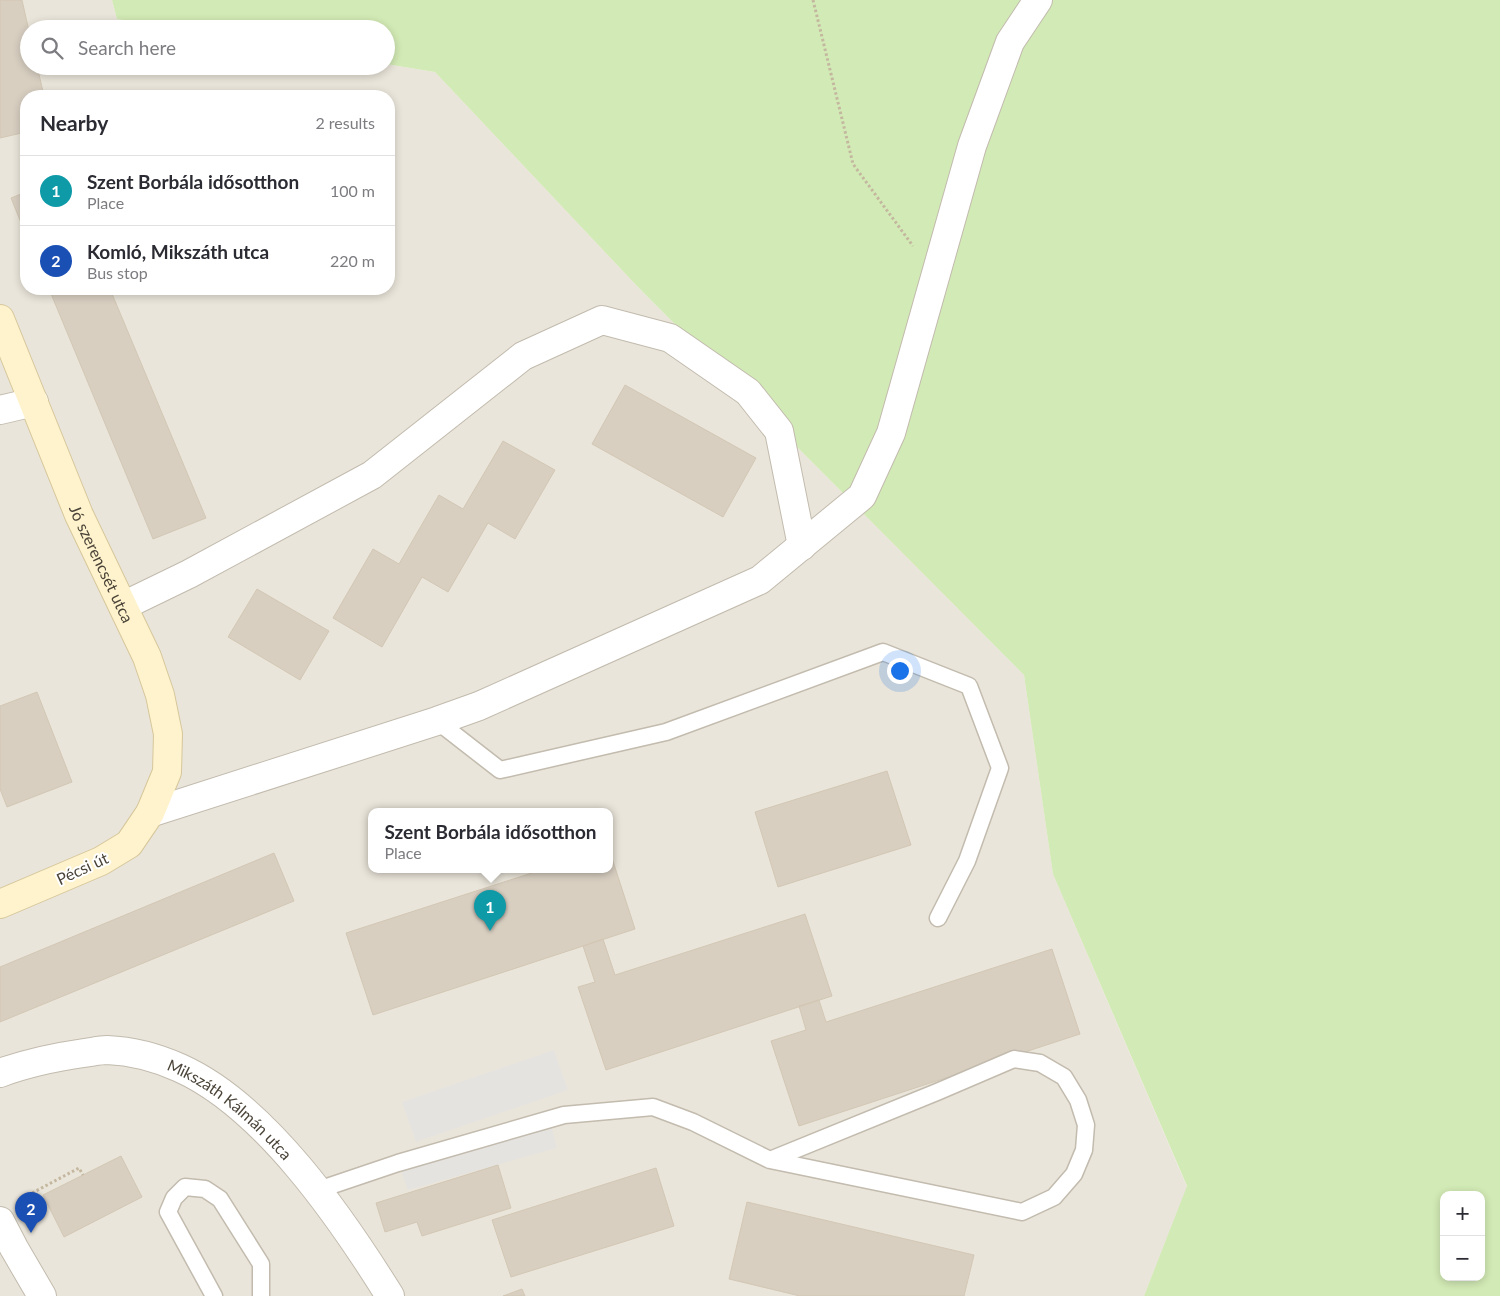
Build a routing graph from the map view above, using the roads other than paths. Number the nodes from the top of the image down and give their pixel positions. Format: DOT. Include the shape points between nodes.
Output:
graph roads {
  1 [pos="1038,0"];
  2 [pos="0,318"];
  3 [pos="34,402"];
  4 [pos="0,410"];
  5 [pos="802,546"];
  6 [pos="123,606"];
  7 [pos="437,721"];
  8 [pos="150,813"];
  9 [pos="0,904"];
  10 [pos="938,918"];
  11 [pos="0,1073"];
  12 [pos="770,1160"];
  13 [pos="318,1190"];
  14 [pos="0,1220"];
  15 [pos="7,1252"];
  16 [pos="42,1296"];
  17 [pos="214,1296"];
  18 [pos="261,1296"];
  19 [pos="390,1296"];
  1 -- 5 [label="street" via="1010,42 972,146 891,433 862,496"];
  2 -- 3 [label="main road, Jó szerencsét utca"];
  3 -- 4 [label="street"];
  3 -- 6 [label="main road, Jó szerencsét utca" via="79,515"];
  5 -- 6 [label="street" via="779,431 748,392 670,338 602,320 523,356 372,475"];
  5 -- 7 [label="street" via="760,580 488,702"];
  6 -- 8 [label="main road, Jó szerencsét utca" via="147,657 160,695 168,734 167,772"];
  7 -- 8 [label="street"];
  7 -- 10 [label="lane" via="500,770 666,732 883,652 969,686 1000,768 967,861"];
  8 -- 9 [label="main road, Pécsi út" via="129,844 101,861"];
  11 -- 13 [label="street, Mikszáth Kálmán utca" via="68,1055 106,1050 156,1058 208,1083 236,1103 268,1133"];
  12 -- 12 [label="lane" via="1014,1059 1040,1064 1064,1077 1078,1100 1086,1125 1084,1150 1074,1174 1054,1197 1022,1212"];
  12 -- 13 [label="lane" via="693,1122 653,1107 564,1116"];
  13 -- 19 [label="street, Mikszáth Kálmán utca"];
  14 -- 15 [label="street"];
  15 -- 16 [label="street"];
  17 -- 18 [label="lane" via="168,1212 174,1198 185,1187 205,1189 220,1199 261,1264"];
}
